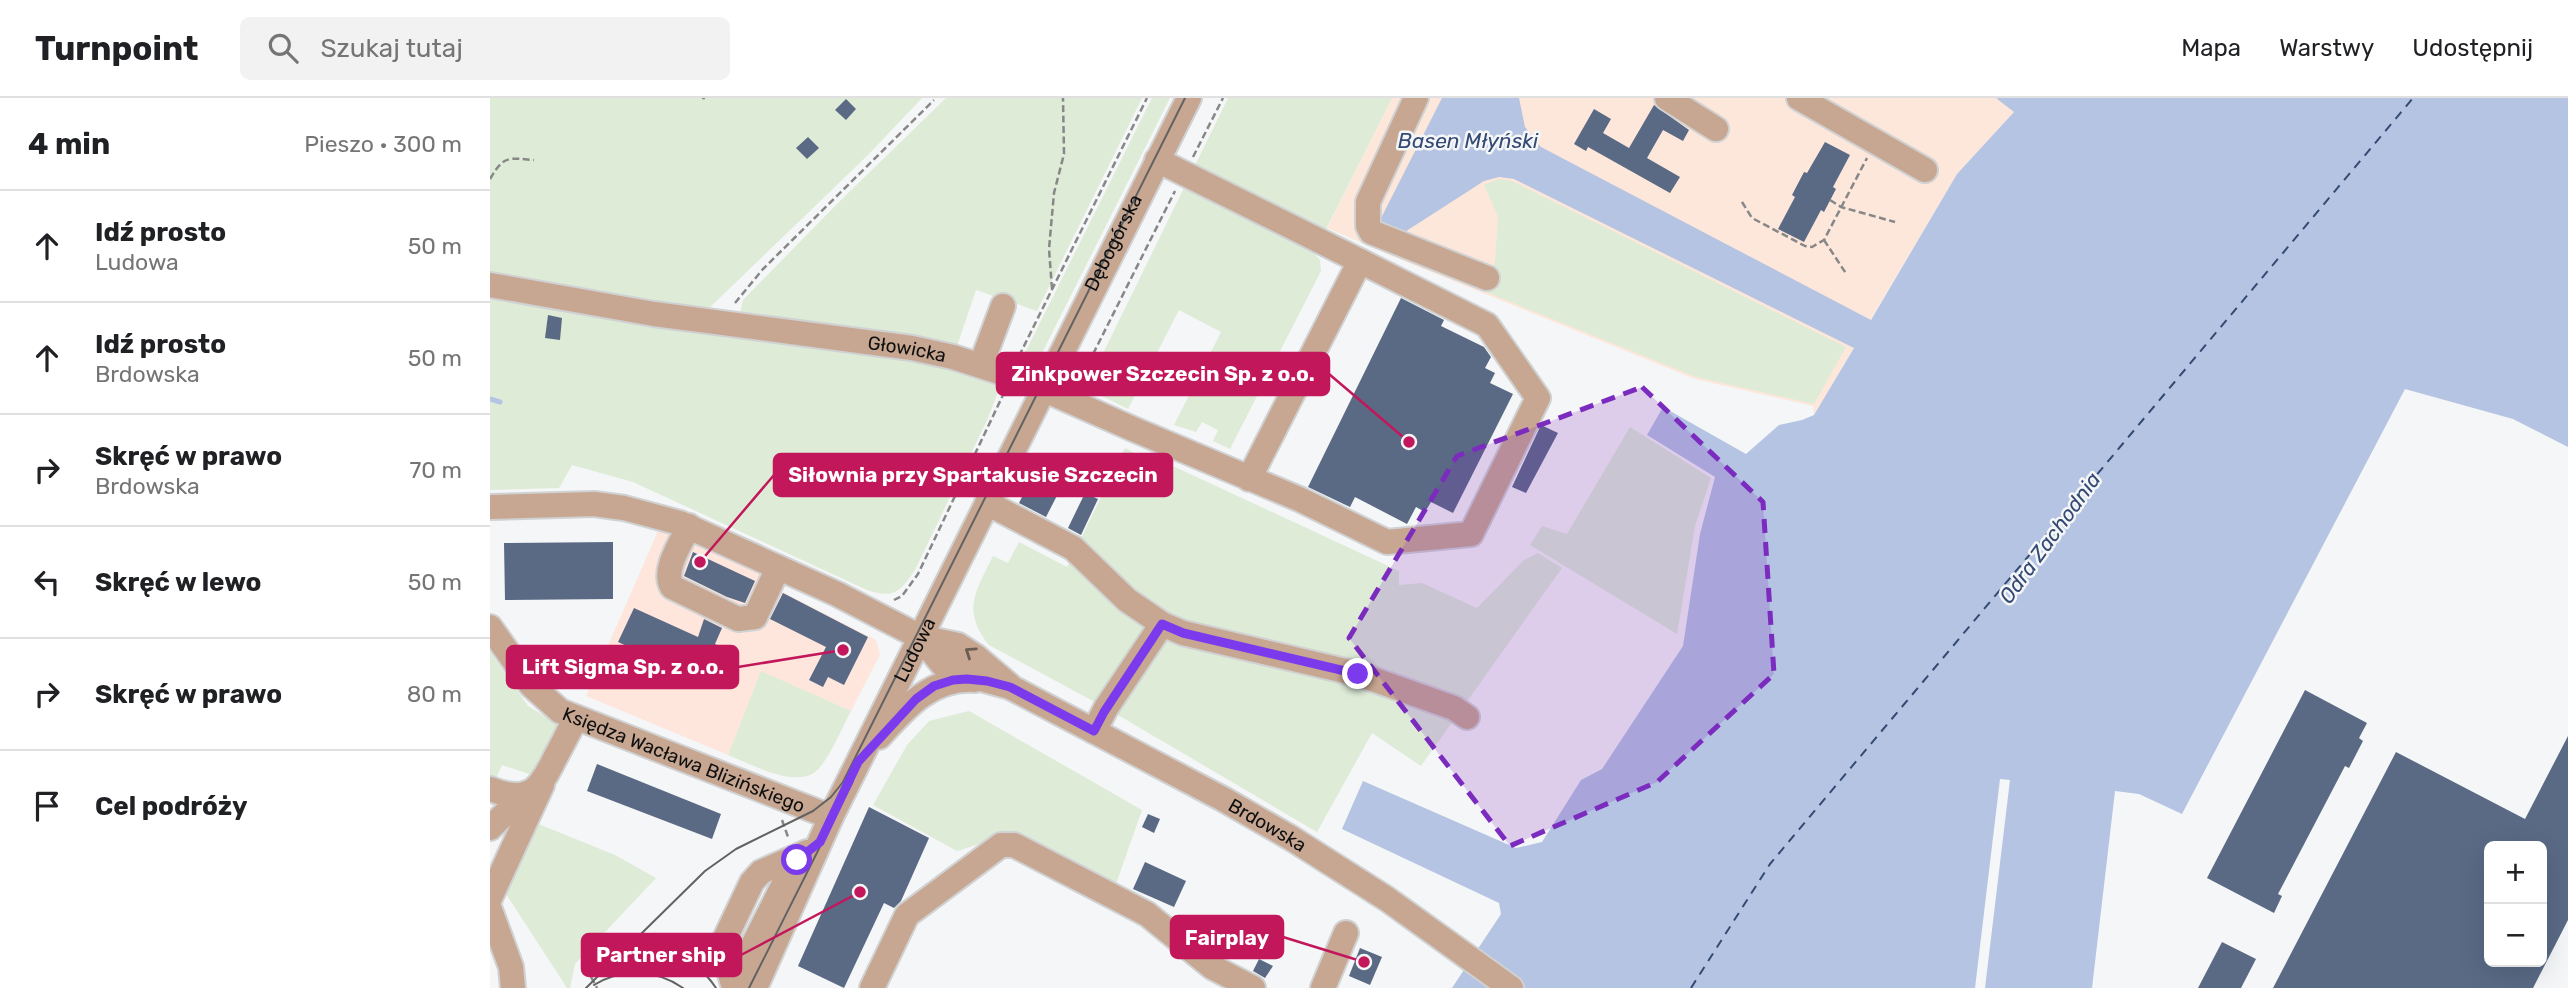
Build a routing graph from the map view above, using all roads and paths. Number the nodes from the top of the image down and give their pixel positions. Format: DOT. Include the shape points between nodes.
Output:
graph roads {
  1 [pos="1063,98"];
  2 [pos="1189,98"];
  3 [pos="1223,98"];
  4 [pos="1416,98"];
  5 [pos="1667,98"];
  6 [pos="1799,98"];
  7 [pos="934,100"];
  8 [pos="1716,129"];
  9 [pos="1876,142"];
  10 [pos="534,160"];
  11 [pos="1157,160"];
  12 [pos="1925,170"];
  13 [pos="1185,174"];
  14 [pos="490,179"];
  15 [pos="1830,200"];
  16 [pos="1742,202"];
  17 [pos="1841,206"];
  18 [pos="1895,222"];
  19 [pos="1824,240"];
  20 [pos="1360,261"];
  21 [pos="1847,275"];
  22 [pos="1487,278"];
  23 [pos="490,285"];
  24 [pos="1052,289"];
  25 [pos="992,318"];
  26 [pos="719,323"];
  27 [pos="981,365"];
  28 [pos="1077,388"];
  29 [pos="1043,389"];
  30 [pos="1249,479"];
  31 [pos="987,503"];
  32 [pos="490,507"];
  33 [pos="689,526"];
  34 [pos="778,568"];
  35 [pos="1162,624"];
  36 [pos="490,627"];
  37 [pos="920,638"];
  38 [pos="999,684"];
  39 [pos="1467,717"];
  40 [pos="576,718"];
  41 [pos="1094,731"];
  42 [pos="858,762"];
  43 [pos="490,789"];
  44 [pos="534,789"];
  45 [pos="779,814"];
  46 [pos="831,817"];
  47 [pos="490,828"];
  48 [pos="802,848"];
  49 [pos="490,898"];
  50 [pos="490,910"];
  51 [pos="1346,933"];
  52 [pos="591,977"];
  53 [pos="740,987"];
  54 [pos="513,988"];
  55 [pos="597,988"];
  56 [pos="872,988"];
  57 [pos="1253,988"];
  58 [pos="1323,988"];
  59 [pos="1511,988"];
  1 -- 24 [label="path" via="1064,154 1054,194 1049,249"];
  2 -- 11 [label="street, Dębogórska"];
  3 -- 13 [label="path"];
  4 -- 22 [label="street" via="1368,202 1368,226 1371,232"];
  5 -- 8 [label="street"];
  6 -- 9 [label="street"];
  7 -- 26 [label="path" via="763,269"];
  9 -- 12 [label="street"];
  9 -- 17 [label="path"];
  10 -- 14 [label="path" via="500,162"];
  11 -- 13 [label="street"];
  11 -- 29 [label="street, Dębogórska"];
  13 -- 20 [label="street"];
  13 -- 28 [label="path"];
  15 -- 17 [label="path"];
  16 -- 19 [label="path" via="1752,218 1805,246"];
  17 -- 18 [label="path"];
  17 -- 19 [label="path"];
  19 -- 21 [label="path"];
  20 -- 30 [label="street"];
  20 -- 30 [label="street, Głowicka" via="1487,325 1538,398 1471,534 1387,542"];
  23 -- 26 [label="street, Głowicka"];
  25 -- 27 [label="street"];
  26 -- 27 [label="street, Głowicka" via="912,348"];
  27 -- 29 [label="street, Głowicka"];
  29 -- 30 [label="street, Głowicka"];
  29 -- 31 [label="street, Ludowa"];
  31 -- 35 [label="street" via="1073,548 1127,600"];
  31 -- 37 [label="street, Ludowa"];
  32 -- 33 [label="street" via="594,504"];
  33 -- 34 [label="street"];
  33 -- 34 [label="street" via="668,571 668,581 712,608 738,619 754,617"];
  34 -- 37 [label="street"];
  35 -- 39 [label="street" via="1183,633 1358,674 1454,708"];
  35 -- 41 [label="street"];
  36 -- 40 [label="street, Księdza Wacława Blizińskiego" via="536,690"];
  37 -- 38 [label="street, Brdowska" via="942,664"];
  37 -- 42 [label="street, Ludowa"];
  38 -- 41 [label="street, Brdowska"];
  38 -- 42 [label="street, Brdowska" via="959,679 929,689"];
  40 -- 44 [label="street"];
  40 -- 46 [label="street, Księdza Wacława Blizińskiego"];
  41 -- 59 [label="street, Brdowska" via="1306,847"];
  42 -- 46 [label="street, Ludowa"];
  43 -- 44 [label="street" via="508,794"];
  44 -- 47 [label="street"];
  44 -- 49 [label="street"];
  45 -- 48 [label="path"];
  46 -- 48 [label="street, Ludowa"];
  48 -- 53 [label="street, Ludowa"];
  48 -- 53 [label="street" via="774,873 735,948 732,966"];
  50 -- 54 [label="street" via="511,967"];
  51 -- 58 [label="street"];
  52 -- 55 [label="path"];
  56 -- 57 [label="street" via="907,915 1001,845 1014,845 1147,914 1212,967"];
}
